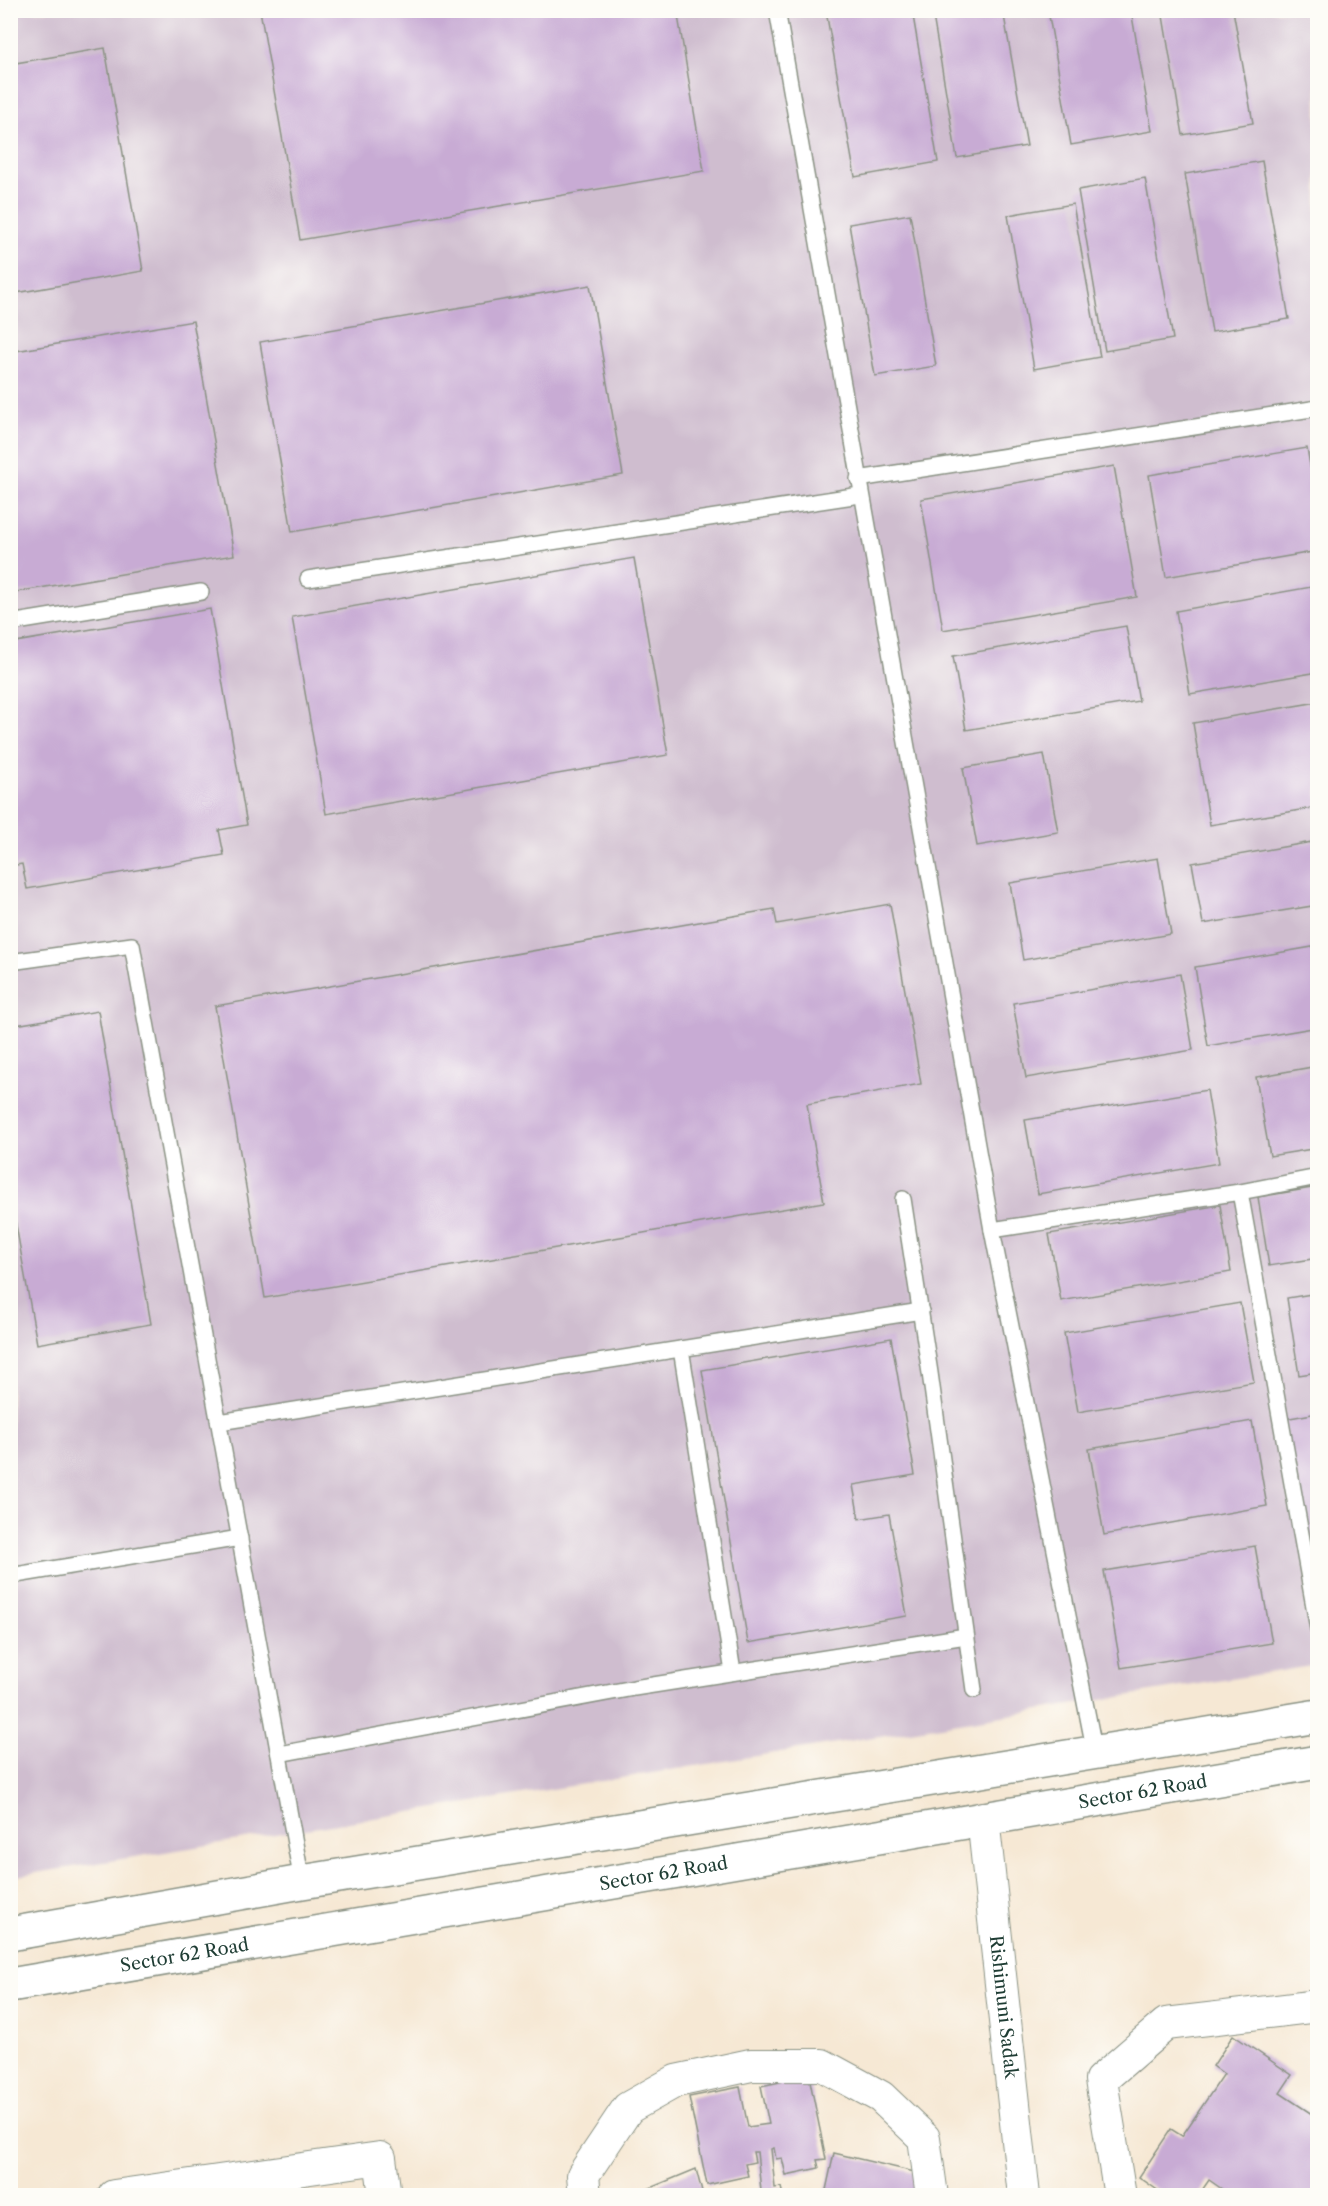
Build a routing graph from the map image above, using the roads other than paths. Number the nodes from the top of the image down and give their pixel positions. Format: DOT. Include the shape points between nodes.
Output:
graph roads {
  1 [pos="777,10"];
  2 [pos="1317,408"];
  3 [pos="859,487"];
  4 [pos="308,579"];
  5 [pos="201,592"];
  6 [pos="10,623"];
  7 [pos="10,962"];
  8 [pos="1317,1177"];
  9 [pos="1240,1192"];
  10 [pos="903,1199"];
  11 [pos="992,1230"];
  12 [pos="921,1311"];
  13 [pos="681,1349"];
  14 [pos="219,1422"];
  15 [pos="240,1538"];
  16 [pos="10,1576"];
  17 [pos="1317,1629"];
  18 [pos="966,1636"];
  19 [pos="733,1672"];
  20 [pos="974,1690"];
  21 [pos="1317,1716"];
  22 [pos="1095,1753"];
  23 [pos="279,1754"];
  24 [pos="1317,1762"];
  25 [pos="983,1818"];
  26 [pos="495,1852"];
  27 [pos="302,1882"];
  28 [pos="505,1900"];
  29 [pos="10,1934"];
  30 [pos="10,1985"];
  31 [pos="1317,2006"];
  32 [pos="114,2196"];
  33 [pos="385,2196"];
  34 [pos="585,2196"];
  35 [pos="932,2196"];
  36 [pos="1024,2196"];
  37 [pos="1120,2196"];
  1 -- 3 [label="lane"];
  2 -- 3 [label="lane"];
  3 -- 4 [label="lane"];
  3 -- 11 [label="lane"];
  5 -- 6 [label="lane"];
  7 -- 14 [label="lane" via="132,945"];
  8 -- 9 [label="lane"];
  9 -- 11 [label="lane"];
  9 -- 17 [label="lane"];
  10 -- 12 [label="lane"];
  11 -- 22 [label="lane"];
  12 -- 13 [label="lane"];
  12 -- 18 [label="lane"];
  13 -- 14 [label="lane"];
  13 -- 19 [label="lane"];
  14 -- 15 [label="lane"];
  15 -- 16 [label="lane"];
  15 -- 23 [label="lane"];
  18 -- 19 [label="lane"];
  18 -- 20 [label="lane"];
  19 -- 23 [label="lane"];
  21 -- 22 [label="street"];
  22 -- 26 [label="street"];
  23 -- 27 [label="lane"];
  24 -- 25 [label="street, Sector 62 Road"];
  25 -- 28 [label="street, Sector 62 Road"];
  25 -- 36 [label="street, Rishimuni Sadak"];
  26 -- 27 [label="street"];
  26 -- 28 [label="street"];
  27 -- 29 [label="street"];
  28 -- 30 [label="street, Sector 62 Road"];
  31 -- 37 [label="street" via="1166,2024 1101,2080"];
  32 -- 33 [label="street" via="380,2158"];
  34 -- 35 [label="street" via="583,2175 628,2108 676,2081 751,2065 822,2065 881,2097 924,2138"];
}
